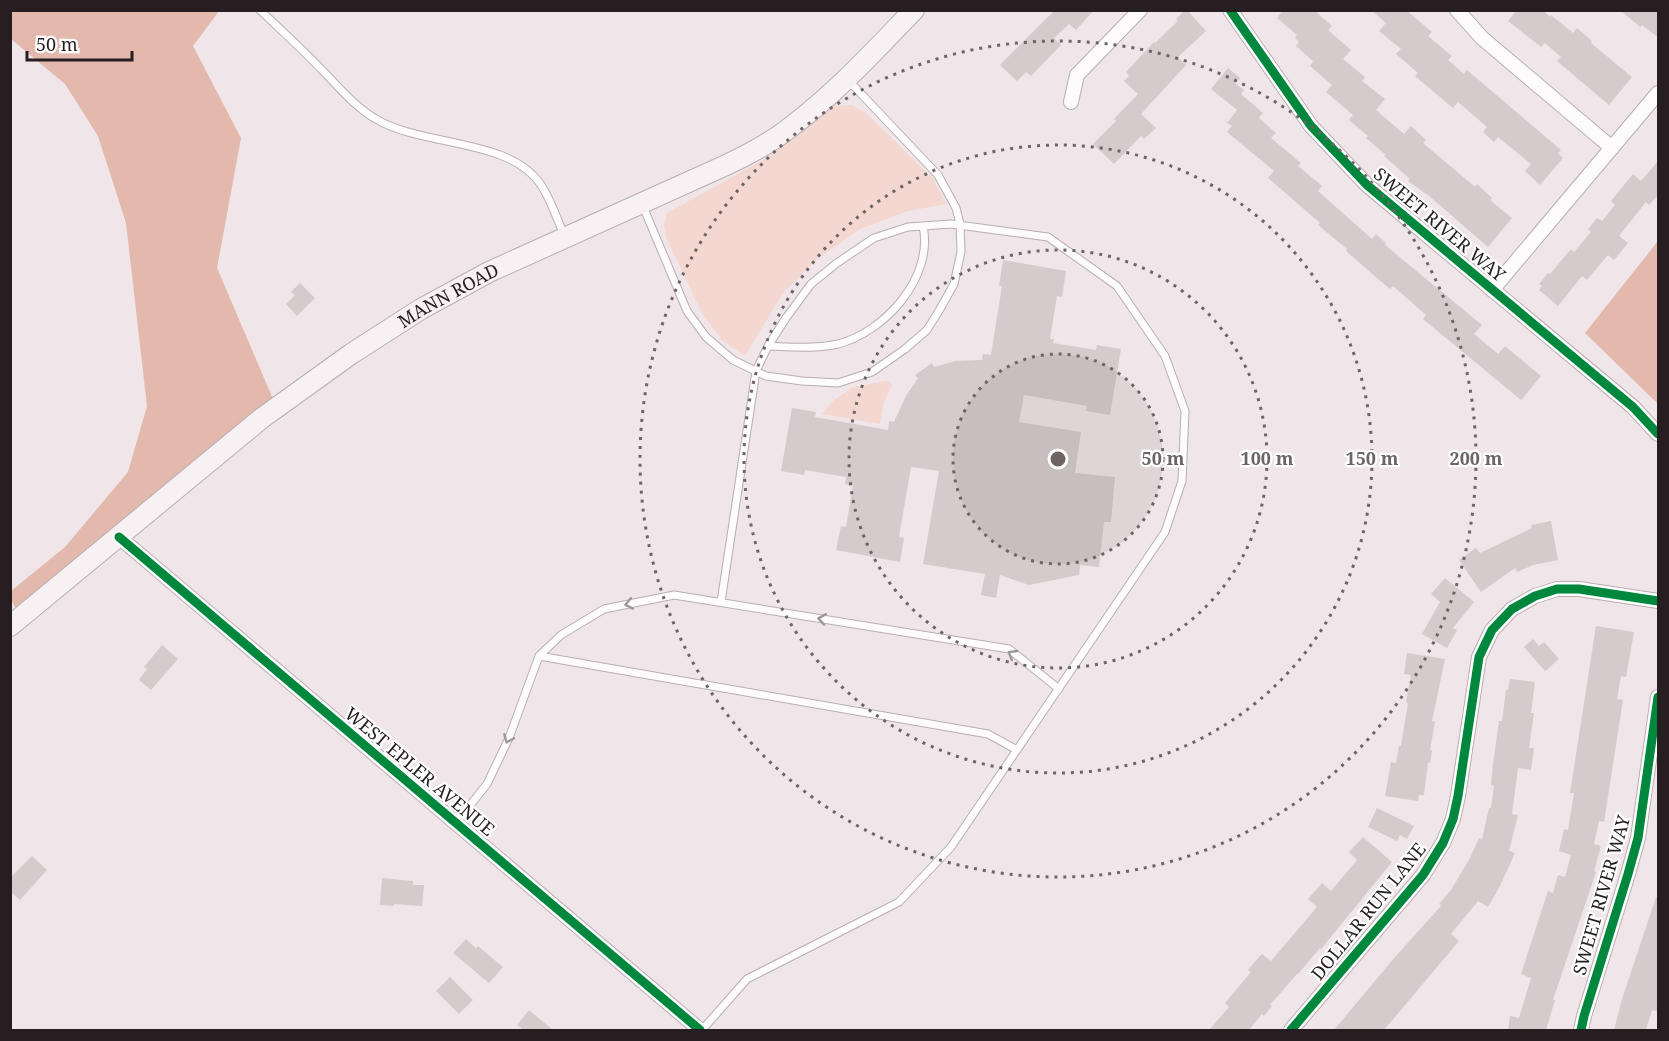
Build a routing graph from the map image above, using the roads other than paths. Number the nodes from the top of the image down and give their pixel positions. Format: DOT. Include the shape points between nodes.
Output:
graph roads {
  1 [pos="260,10"];
  2 [pos="914,10"];
  3 [pos="1140,10"];
  4 [pos="1230,10"];
  5 [pos="1457,10"];
  6 [pos="846,78"];
  7 [pos="1659,93"];
  8 [pos="1071,102"];
  9 [pos="1612,148"];
  10 [pos="642,203"];
  11 [pos="960,224"];
  12 [pos="923,226"];
  13 [pos="565,237"];
  14 [pos="1492,290"];
  15 [pos="768,346"];
  16 [pos="756,371"];
  17 [pos="1659,434"];
  18 [pos="119,537"];
  19 [pos="721,602"];
  20 [pos="1659,602"];
  21 [pos="10,626"];
  22 [pos="539,656"];
  23 [pos="1059,689"];
  24 [pos="1659,697"];
  25 [pos="1017,750"];
  26 [pos="456,823"];
  27 [pos="701,1030"];
  28 [pos="1291,1030"];
  29 [pos="1581,1030"];
  1 -- 13 [label="lane" via="375,119 396,129 490,152 521,164 541,184"];
  2 -- 6 [label="main road, MANN ROAD"];
  3 -- 8 [label="street" via="1077,75"];
  4 -- 14 [label="street, SWEET RIVER WAY" via="1311,126 1334,152 1367,185"];
  5 -- 9 [label="street" via="1482,38"];
  6 -- 10 [label="main road, MANN ROAD" via="793,126 753,151"];
  6 -- 11 [label="lane" via="938,175"];
  7 -- 9 [label="street"];
  9 -- 14 [label="street"];
  10 -- 13 [label="main road, MANN ROAD"];
  10 -- 16 [label="lane" via="687,311 706,337 733,360"];
  11 -- 12 [label="lane"];
  11 -- 16 [label="lane" via="961,252 954,284 927,330 905,349 872,372 838,382 793,380"];
  11 -- 23 [label="lane" via="1048,237 1118,286 1165,356 1185,411 1182,481 1165,532"];
  12 -- 15 [label="lane" via="874,238 837,263 811,284"];
  12 -- 15 [label="lane" via="924,256 917,279 878,324 837,344"];
  13 -- 18 [label="main road, MANN ROAD" via="466,284 351,354 262,418"];
  14 -- 17 [label="street, SWEET RIVER WAY" via="1633,407"];
  15 -- 16 [label="lane"];
  16 -- 19 [label="lane"];
  18 -- 21 [label="main road, MANN ROAD"];
  18 -- 26 [label="street, WEST EPLER AVENUE"];
  19 -- 22 [label="lane, one-way" via="674,595 604,609 561,635"];
  23 -- 19 [label="lane, one-way" via="1009,649"];
  20 -- 28 [label="street, DOLLAR RUN LANE" via="1557,589 1512,609 1492,630 1479,657 1458,796 1443,843 1423,875"];
  22 -- 25 [label="lane" via="988,734"];
  22 -- 26 [label="lane, one-way" via="509,738 487,784"];
  23 -- 25 [label="lane"];
  24 -- 29 [label="street, SWEET RIVER WAY" via="1638,838"];
  25 -- 27 [label="lane" via="951,847 899,902 747,979"];
  26 -- 27 [label="street, WEST EPLER AVENUE"];
}
